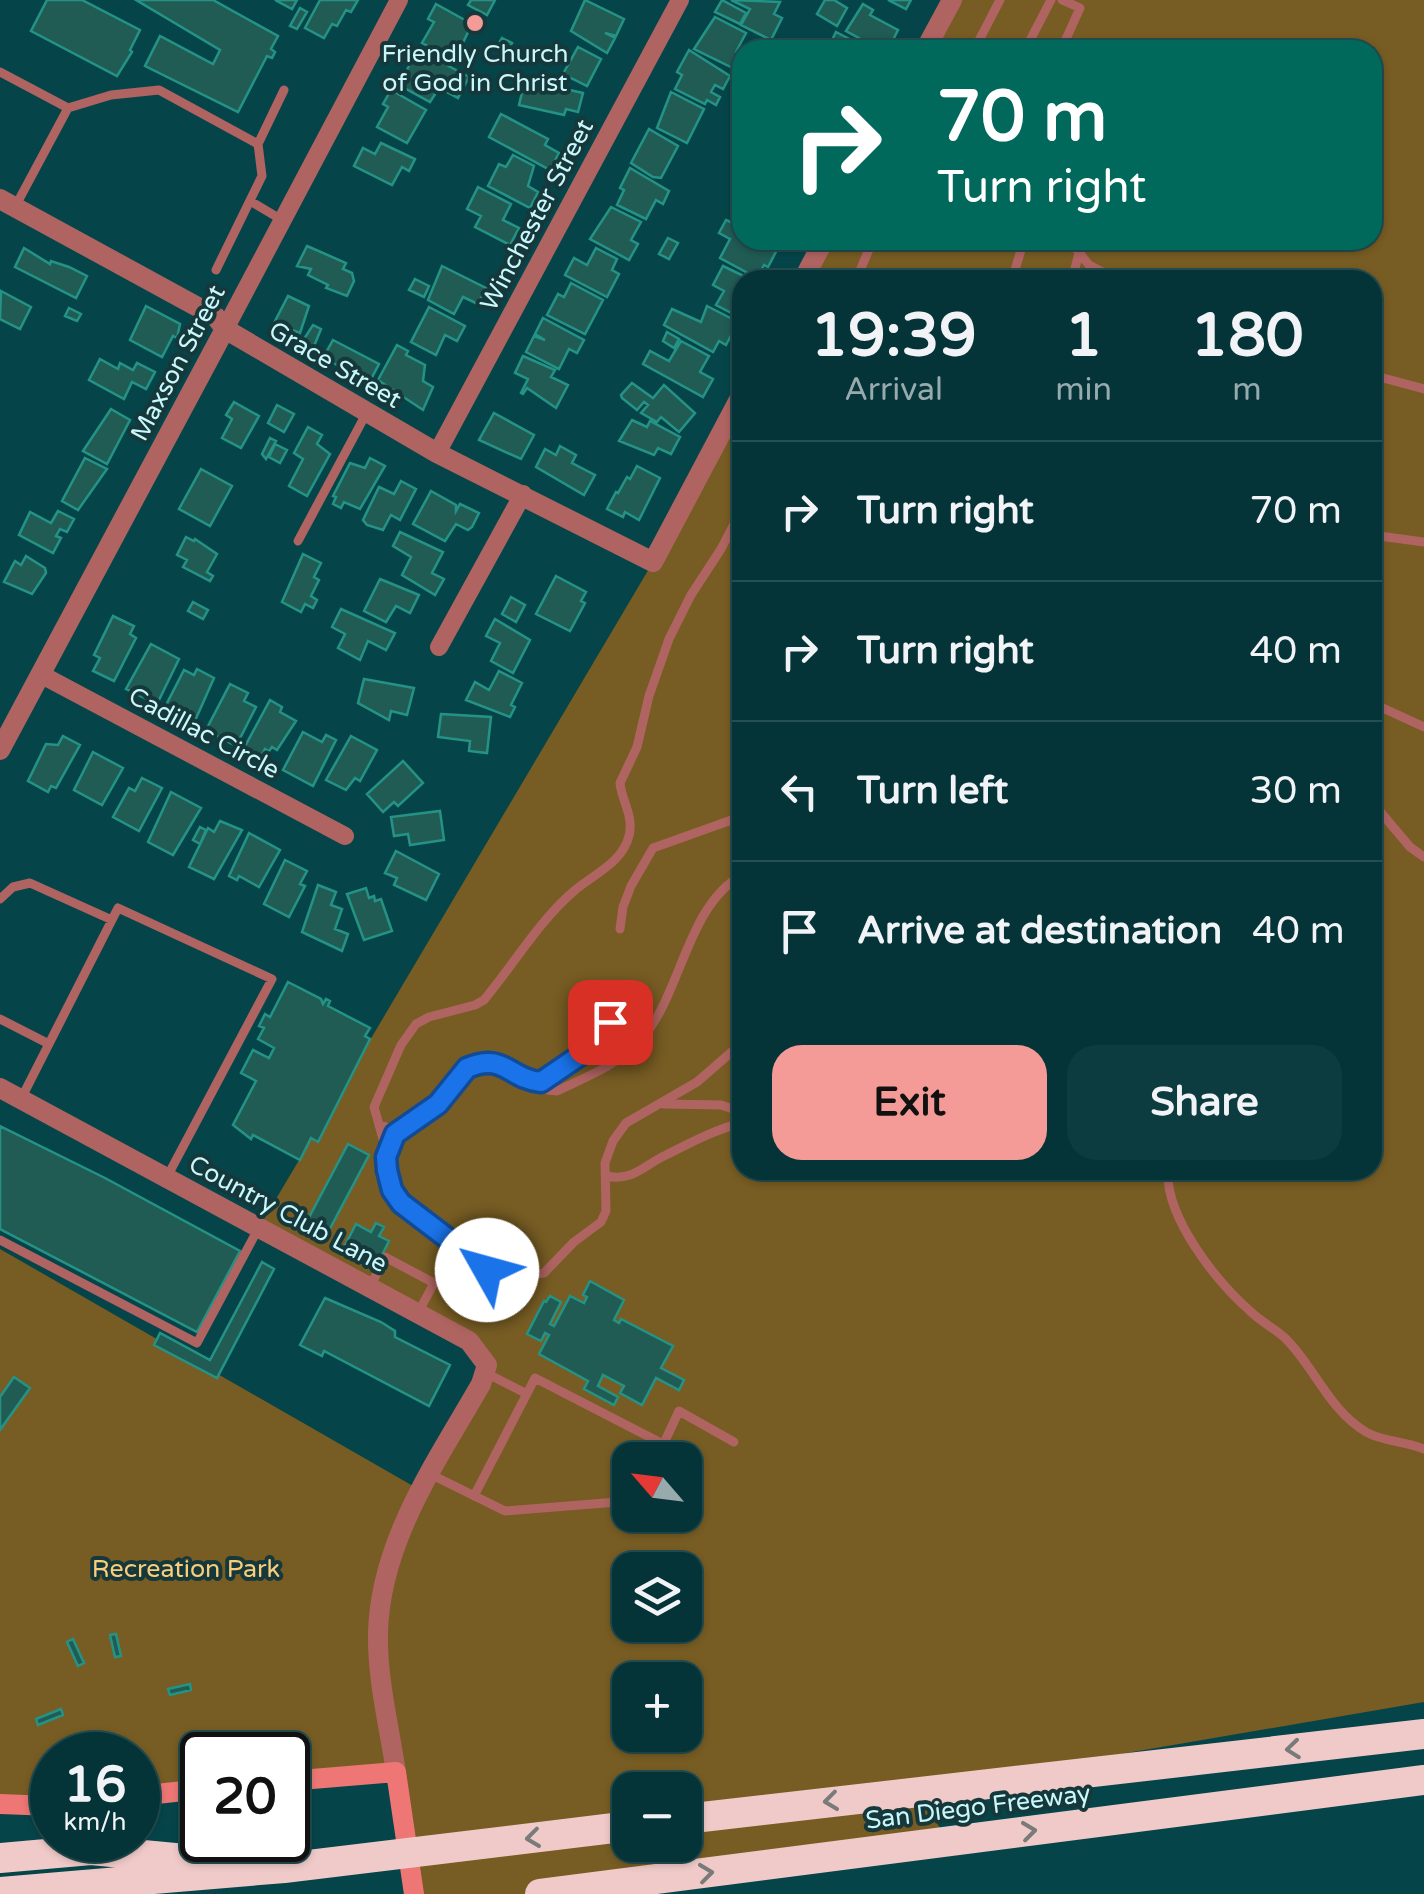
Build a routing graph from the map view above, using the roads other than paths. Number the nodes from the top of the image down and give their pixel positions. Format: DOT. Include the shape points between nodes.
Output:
graph roads {
  1 [pos="399,0"];
  2 [pos="680,0"];
  3 [pos="952,0"];
  4 [pos="1000,0"];
  5 [pos="1051,0"];
  6 [pos="1062,0"];
  7 [pos="931,40"];
  8 [pos="979,40"];
  9 [pos="1030,40"];
  10 [pos="1066,40"];
  11 [pos="0,72"];
  12 [pos="284,90"];
  13 [pos="68,108"];
  14 [pos="258,144"];
  15 [pos="252,202"];
  16 [pos="6,207"];
  17 [pos="282,220"];
  18 [pos="1078,252"];
  19 [pos="216,270"];
  20 [pos="1074,270"];
  21 [pos="1100,270"];
  22 [pos="225,330"];
  23 [pos="1382,377"];
  24 [pos="1424,390"];
  25 [pos="367,412"];
  26 [pos="732,413"];
  27 [pos="437,453"];
  28 [pos="523,494"];
  29 [pos="732,530"];
  30 [pos="1382,536"];
  31 [pos="298,541"];
  32 [pos="1424,542"];
  33 [pos="439,648"];
  34 [pos="40,674"];
  35 [pos="1382,708"];
  36 [pos="1424,727"];
  37 [pos="0,750"];
  38 [pos="1382,814"];
  39 [pos="732,820"];
  40 [pos="345,836"];
  41 [pos="1424,857"];
  42 [pos="732,885"];
  43 [pos="0,899"];
  44 [pos="112,920"];
  45 [pos="620,929"];
  46 [pos="0,1019"];
  47 [pos="610,1022"];
  48 [pos="49,1044"];
  49 [pos="732,1052"];
  50 [pos="541,1082"];
  51 [pos="0,1088"];
  52 [pos="21,1099"];
  53 [pos="662,1105"];
  54 [pos="732,1109"];
  55 [pos="379,1124"];
  56 [pos="401,1126"];
  57 [pos="732,1126"];
  58 [pos="386,1157"];
  59 [pos="606,1176"];
  60 [pos="167,1177"];
  61 [pos="1169,1180"];
  62 [pos="259,1226"];
  63 [pos="0,1240"];
  64 [pos="370,1287"];
  65 [pos="418,1313"];
  66 [pos="486,1373"];
  67 [pos="527,1394"];
  68 [pos="659,1442"];
  69 [pos="664,1442"];
  70 [pos="734,1442"];
  71 [pos="1424,1449"];
  72 [pos="430,1474"];
  73 [pos="474,1496"];
  74 [pos="612,1502"];
  75 [pos="1424,1731"];
  76 [pos="396,1772"];
  77 [pos="310,1779"];
  78 [pos="1424,1780"];
  79 [pos="1328,1793"];
  80 [pos="1424,1795"];
  81 [pos="0,1804"];
  82 [pos="30,1805"];
  83 [pos="702,1817"];
  84 [pos="612,1828"];
  85 [pos="0,1858"];
  86 [pos="284,1868"];
  87 [pos="413,1887"];
  88 [pos="0,1892"];
  89 [pos="540,1894"];
  1 -- 17 [label="street, Maxson Street"];
  2 -- 27 [label="street, Winchester Street"];
  3 -- 7 [label="street"];
  4 -- 8 [label="lane"];
  5 -- 9 [label="lane"];
  6 -- 10 [label="lane" via="1080,8"];
  11 -- 13 [label="lane"];
  12 -- 14 [label="lane"];
  13 -- 14 [label="lane" via="160,90"];
  13 -- 16 [label="lane"];
  14 -- 15 [label="lane" via="262,176"];
  15 -- 17 [label="lane"];
  15 -- 19 [label="lane"];
  16 -- 22 [label="street, Grace Street" via="216,317"];
  17 -- 22 [label="street, Maxson Street"];
  18 -- 20 [label="lane"];
  18 -- 21 [label="lane"];
  22 -- 25 [label="street, Grace Street"];
  22 -- 34 [label="street, Maxson Street"];
  23 -- 24 [label="lane"];
  25 -- 27 [label="street, Grace Street"];
  25 -- 31 [label="lane"];
  26 -- 28 [label="street, Grace Street" via="653,562"];
  27 -- 28 [label="street, Grace Street"];
  28 -- 33 [label="street"];
  29 -- 55 [label="lane" via="690,595 662,658 620,783 631,820 625,846 552,914 484,1000 428,1017 409,1033 377,1094"];
  30 -- 32 [label="lane"];
  34 -- 37 [label="street, Maxson Street"];
  34 -- 40 [label="street, Cadillac Circle"];
  35 -- 36 [label="lane"];
  38 -- 41 [label="lane"];
  39 -- 45 [label="lane" via="653,848 631,886"];
  42 -- 50 [label="lane" via="700,924 657,1016 636,1045 557,1092"];
  43 -- 44 [label="lane" via="30,882"];
  44 -- 48 [label="lane"];
  44 -- 60 [label="lane" via="118,908 272,979"];
  46 -- 48 [label="lane"];
  47 -- 50 [label="lane" via="582,1054"];
  48 -- 52 [label="lane"];
  49 -- 53 [label="lane"];
  50 -- 56 [label="lane" via="496,1062 473,1065 438,1104"];
  51 -- 52 [label="street, Country Club Lane"];
  52 -- 60 [label="street, Country Club Lane"];
  53 -- 54 [label="lane"];
  53 -- 59 [label="lane" via="626,1123 609,1148"];
  55 -- 56 [label="lane"];
  55 -- 58 [label="lane"];
  56 -- 58 [label="lane"];
  57 -- 59 [label="lane" via="633,1176"];
  58 -- 59 [label="lane" via="396,1196 460,1256 520,1276 544,1274 602,1222"];
  60 -- 62 [label="street, Country Club Lane"];
  61 -- 71 [label="lane" via="1171,1204 1212,1268 1286,1338 1331,1400 1381,1439"];
  62 -- 63 [label="lane" via="197,1344"];
  62 -- 64 [label="street, Country Club Lane"];
  64 -- 65 [label="street, Country Club Lane"];
  64 -- 65 [label="lane" via="386,1256 434,1284"];
  65 -- 66 [label="street, Country Club Lane" via="469,1342"];
  66 -- 67 [label="lane"];
  66 -- 72 [label="street"];
  67 -- 68 [label="lane" via="535,1378"];
  67 -- 73 [label="lane"];
  69 -- 70 [label="lane" via="679,1411"];
  72 -- 73 [label="lane"];
  72 -- 76 [label="street" via="388,1562 379,1616 378,1654"];
  73 -- 74 [label="lane" via="505,1511"];
  75 -- 83 [label="highway, San Diego Freeway, one-way"];
  76 -- 77 [label="main road"];
  76 -- 87 [label="main road"];
  78 -- 79 [label="highway, San Diego Freeway"];
  79 -- 80 [label="highway"];
  89 -- 79 [label="highway, San Diego Freeway, one-way"];
  81 -- 82 [label="main road"];
  84 -- 86 [label="highway, one-way"];
  85 -- 86 [label="highway" via="91,1850"];
  86 -- 88 [label="highway"];
}
